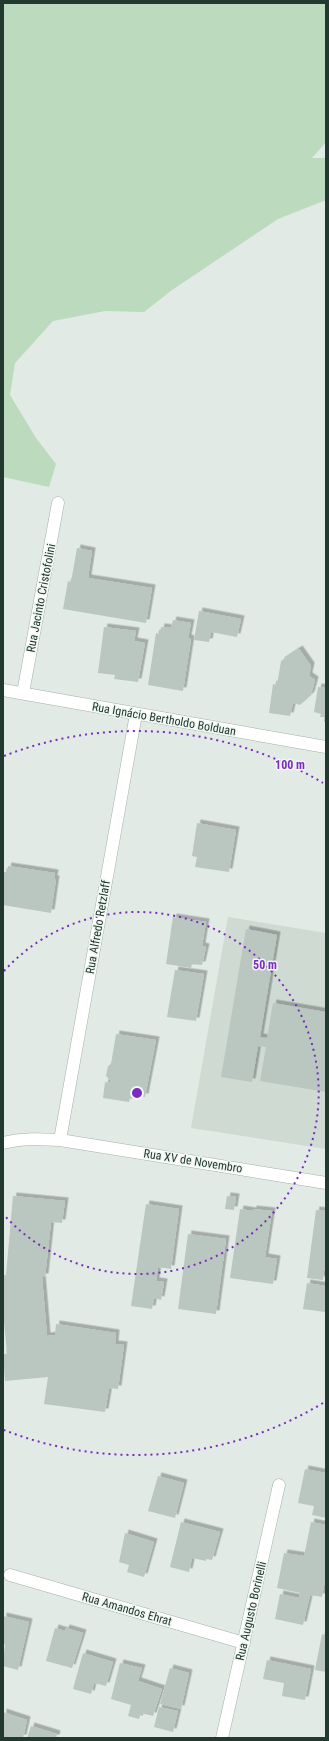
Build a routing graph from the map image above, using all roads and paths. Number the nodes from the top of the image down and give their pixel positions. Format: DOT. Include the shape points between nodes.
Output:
graph roads {
  1 [pos="58,503"];
  2 [pos="3,690"];
  3 [pos="23,693"];
  4 [pos="136,714"];
  5 [pos="326,747"];
  6 [pos="60,1140"];
  7 [pos="3,1143"];
  8 [pos="326,1183"];
  9 [pos="280,1485"];
  10 [pos="10,1575"];
  11 [pos="244,1644"];
  12 [pos="222,1738"];
  1 -- 3 [label="street, Rua Jacinto Cristofolini"];
  2 -- 3 [label="street, Rua Ignácio Bertholdo Bolduan"];
  3 -- 4 [label="street, Rua Ignácio Bertholdo Bolduan"];
  4 -- 5 [label="street, Rua Ignácio Bertholdo Bolduan"];
  4 -- 6 [label="street, Rua Alfredo Retzlaff"];
  6 -- 7 [label="street, Rua XV de Novembro" via="13,1140"];
  6 -- 8 [label="street, Rua XV de Novembro"];
  9 -- 11 [label="street, Rua Augusto Borinelli"];
  10 -- 11 [label="street, Rua Amandos Ehrat"];
  11 -- 12 [label="street, Rua Augusto Borinelli"];
}
